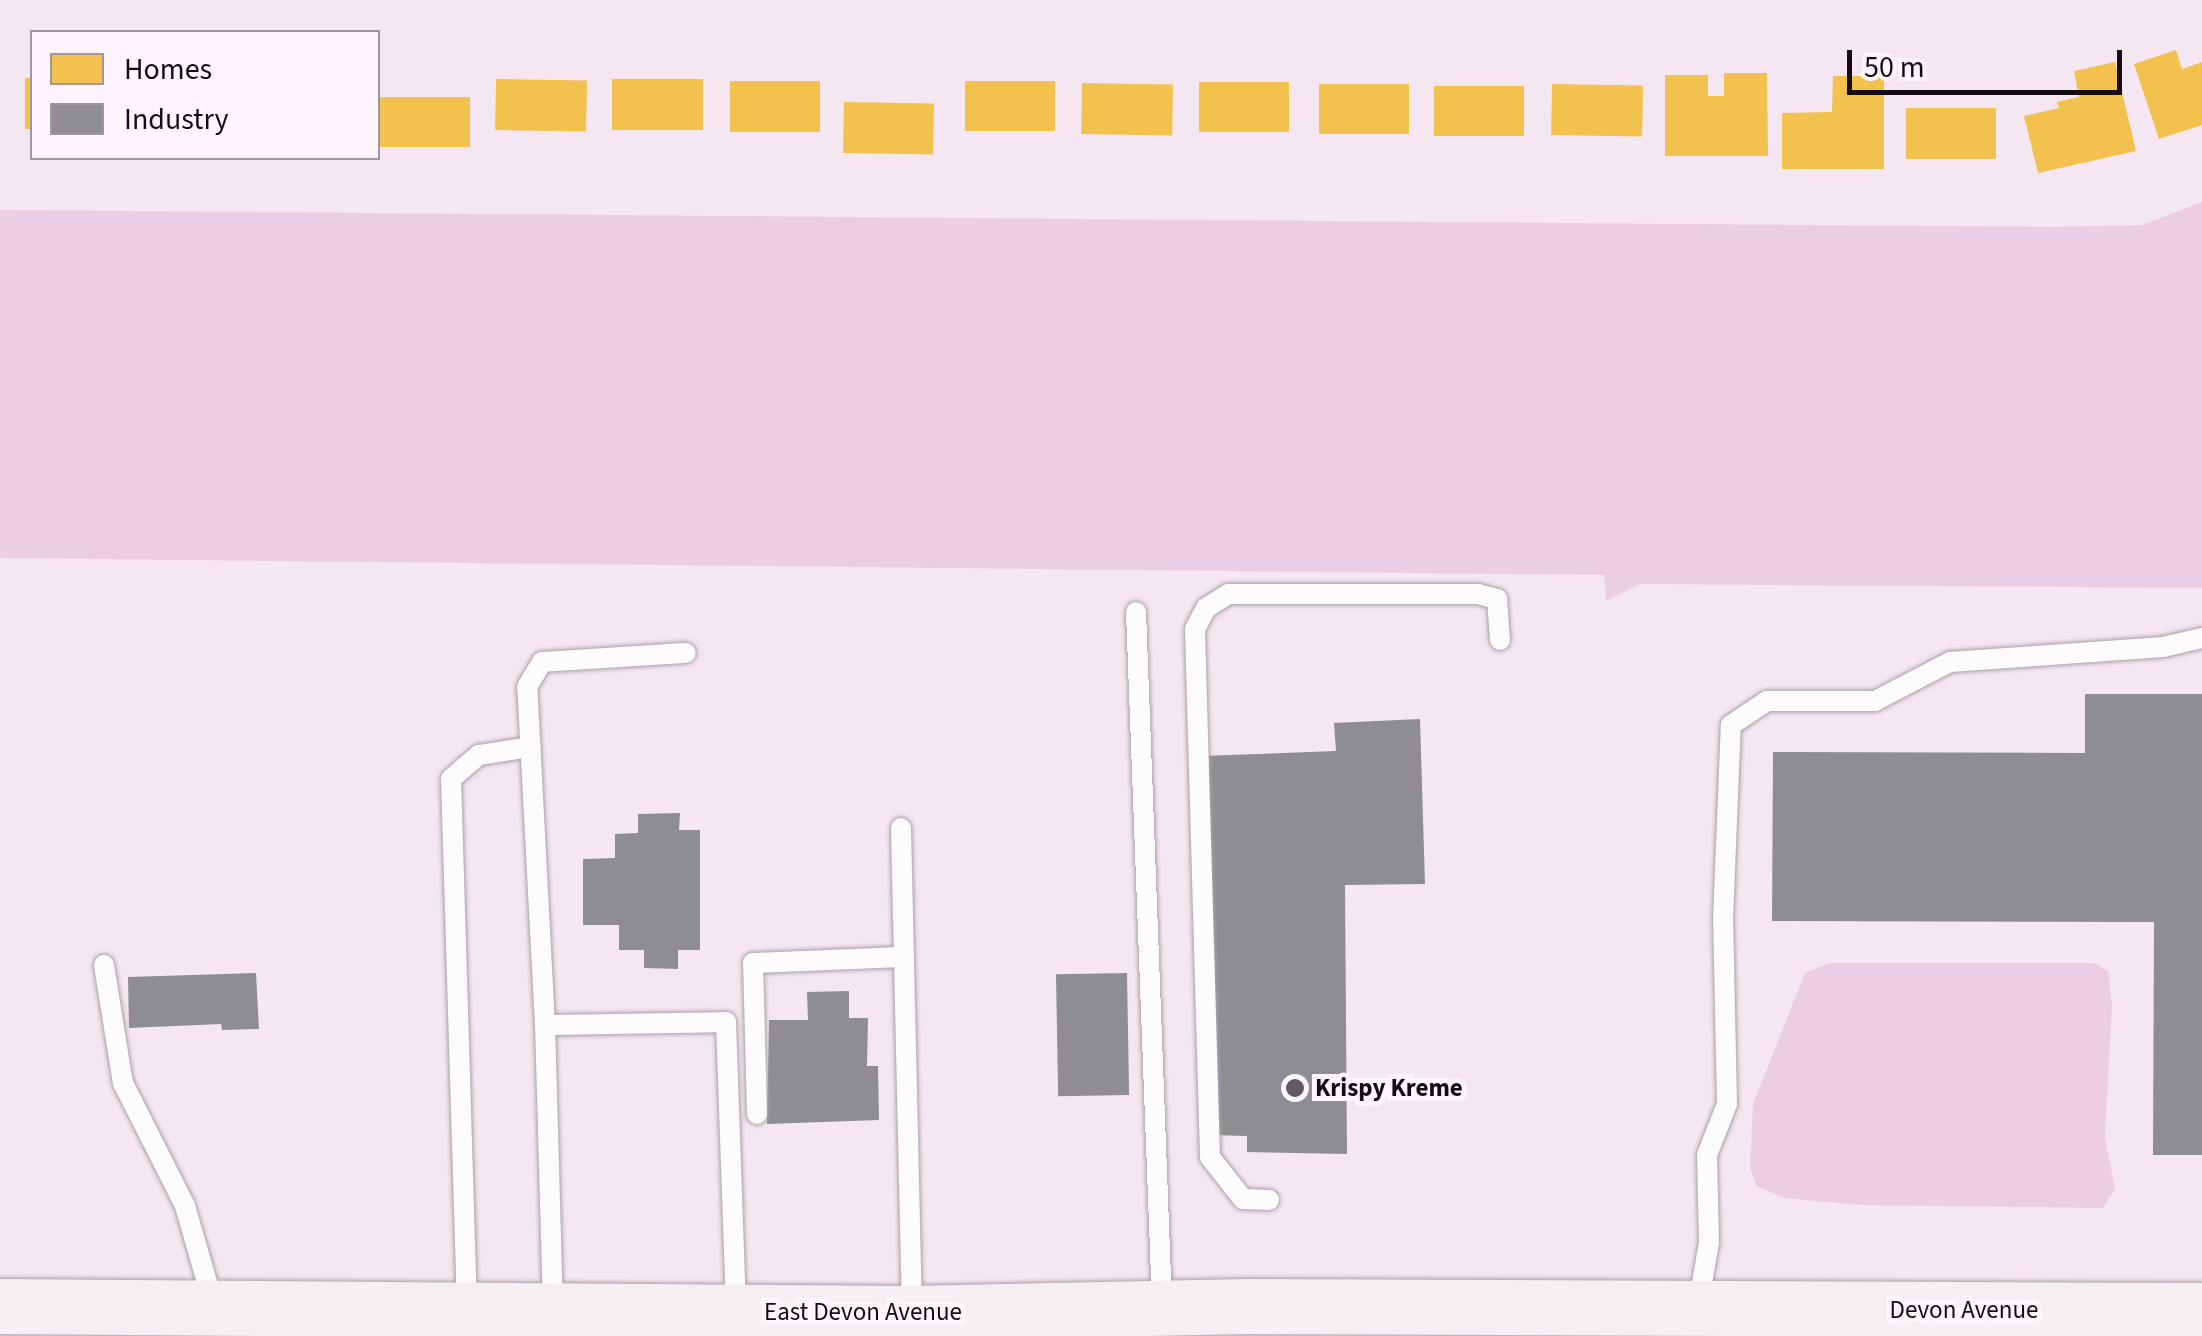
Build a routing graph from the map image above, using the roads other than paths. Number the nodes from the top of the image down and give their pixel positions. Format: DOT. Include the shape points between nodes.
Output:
graph roads {
  1 [pos="1136,612"];
  2 [pos="2202,638"];
  3 [pos="1500,640"];
  4 [pos="686,653"];
  5 [pos="530,747"];
  6 [pos="901,828"];
  7 [pos="904,957"];
  8 [pos="104,966"];
  9 [pos="545,1025"];
  10 [pos="757,1114"];
  11 [pos="1268,1200"];
  12 [pos="0,1306"];
  13 [pos="1162,1308"];
  14 [pos="1712,1308"];
  15 [pos="215,1309"];
  16 [pos="467,1310"];
  17 [pos="2202,1310"];
  18 [pos="554,1311"];
  19 [pos="736,1312"];
  20 [pos="912,1313"];
  1 -- 13 [label="lane"];
  2 -- 14 [label="lane" via="1950,662 1874,702 1767,702 1731,725 1723,920 1727,1104 1707,1156"];
  3 -- 11 [label="lane" via="1497,599 1478,594 1228,594 1206,608 1196,629 1210,1157 1242,1199"];
  4 -- 5 [label="lane" via="542,662 527,687"];
  5 -- 9 [label="lane"];
  5 -- 16 [label="lane" via="479,755 451,780"];
  6 -- 7 [label="lane"];
  7 -- 10 [label="lane" via="753,963"];
  7 -- 20 [label="lane"];
  8 -- 15 [label="lane" via="122,1083 185,1206"];
  9 -- 18 [label="lane"];
  9 -- 19 [label="lane" via="726,1022"];
  12 -- 15 [label="main road, East Devon Avenue"];
  13 -- 14 [label="main road, East Devon Avenue" via="1502,1315"];
  13 -- 20 [label="main road, East Devon Avenue"];
  14 -- 17 [label="main road, Devon Avenue"];
  15 -- 16 [label="main road, East Devon Avenue"];
  16 -- 18 [label="main road, East Devon Avenue"];
  18 -- 19 [label="main road, East Devon Avenue"];
  19 -- 20 [label="main road, East Devon Avenue"];
}
